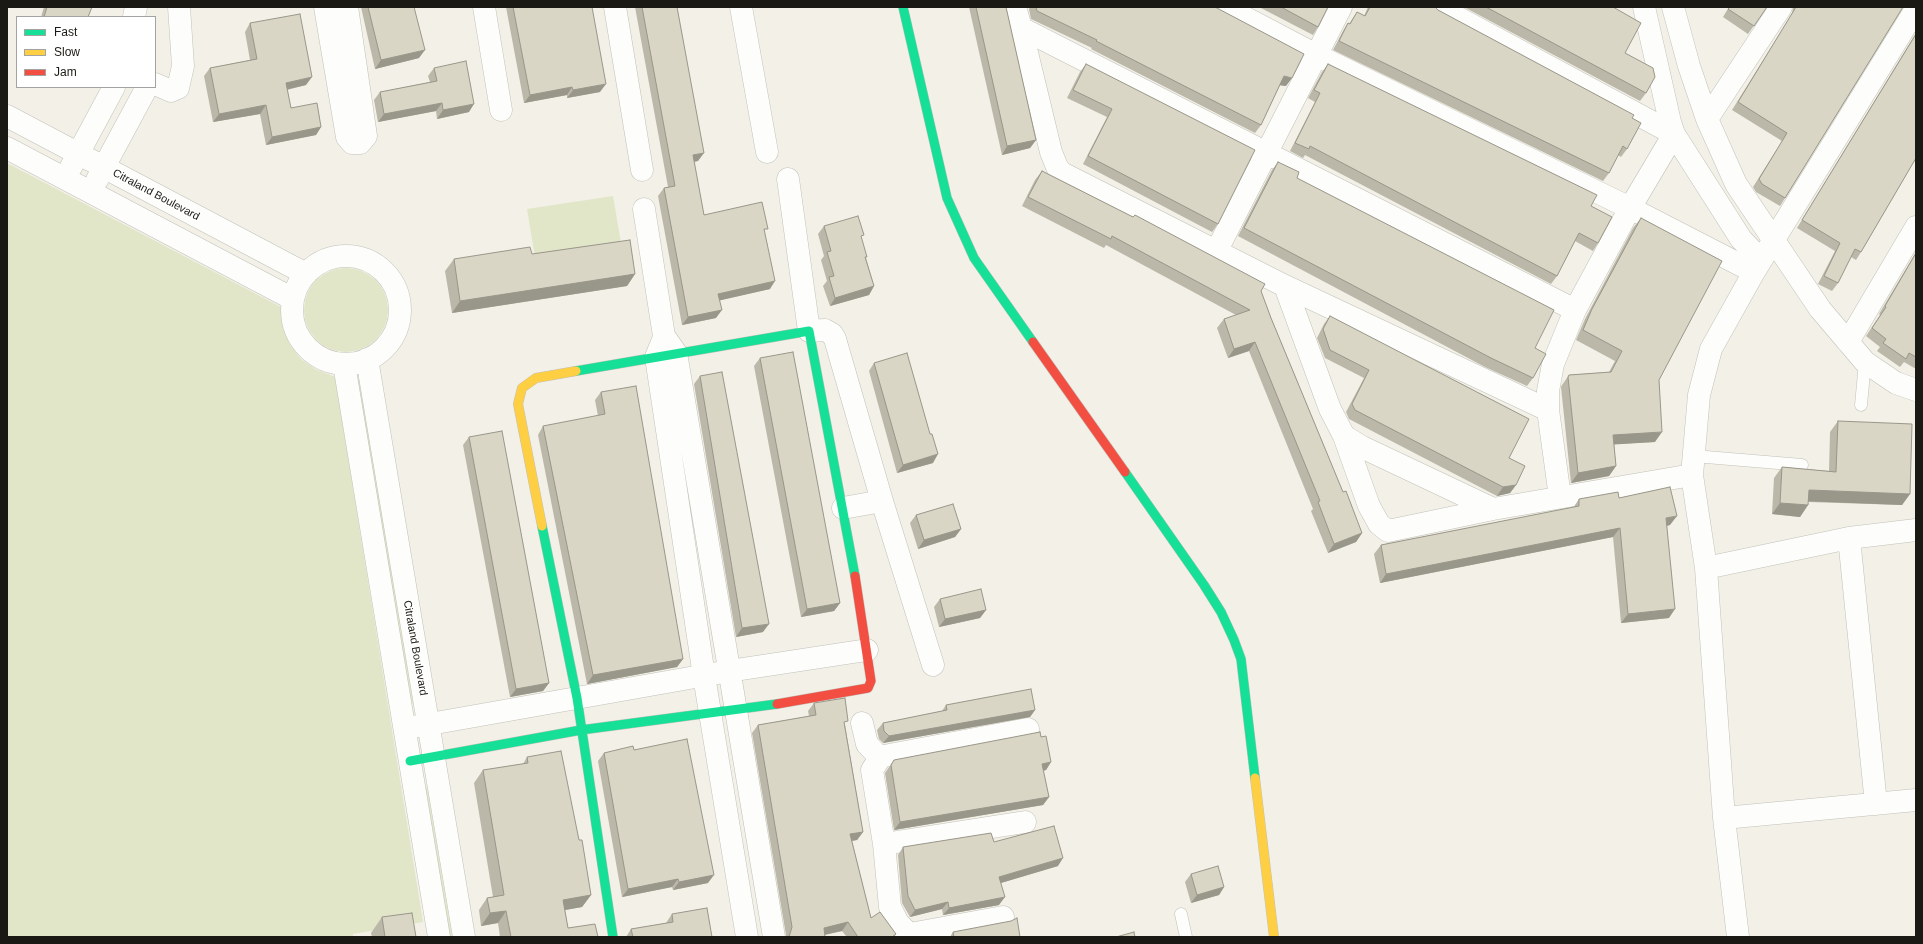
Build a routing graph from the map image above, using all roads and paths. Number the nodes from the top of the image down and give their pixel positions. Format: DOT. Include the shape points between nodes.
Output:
graph roads {
  1 [pos="179,7"];
  2 [pos="325,7"];
  3 [pos="347,7"];
  4 [pos="484,7"];
  5 [pos="615,7"];
  6 [pos="741,7"];
  7 [pos="903,7"];
  8 [pos="1015,7"];
  9 [pos="1225,7"];
  10 [pos="1341,7"];
  11 [pos="1438,7"];
  12 [pos="1674,7"];
  13 [pos="1781,7"];
  14 [pos="1641,9"];
  15 [pos="1916,9"];
  16 [pos="1021,28"];
  17 [pos="1316,54"];
  18 [pos="156,84"];
  19 [pos="113,88"];
  20 [pos="146,88"];
  21 [pos="501,110"];
  22 [pos="7,116"];
  23 [pos="1708,119"];
  24 [pos="1674,134"];
  25 [pos="7,148"];
  26 [pos="767,152"];
  27 [pos="1265,153"];
  28 [pos="78,154"];
  29 [pos="104,167"];
  30 [pos="642,170"];
  31 [pos="65,178"];
  32 [pos="788,179"];
  33 [pos="91,192"];
  34 [pos="1630,208"];
  35 [pos="644,209"];
  36 [pos="1916,227"];
  37 [pos="1774,241"];
  38 [pos="1217,250"];
  39 [pos="1757,266"];
  40 [pos="306,274"];
  41 [pos="1285,286"];
  42 [pos="293,299"];
  43 [pos="1575,310"];
  44 [pos="809,331"];
  45 [pos="1848,342"];
  46 [pos="665,348"];
  47 [pos="367,359"];
  48 [pos="1865,362"];
  49 [pos="344,364"];
  50 [pos="1916,390"];
  51 [pos="1861,405"];
  52 [pos="1548,410"];
  53 [pos="1344,436"];
  54 [pos="1802,465"];
  55 [pos="1693,466"];
  56 [pos="1560,497"];
  57 [pos="882,501"];
  58 [pos="843,508"];
  59 [pos="1492,509"];
  60 [pos="1916,530"];
  61 [pos="1849,538"];
  62 [pos="1706,568"];
  63 [pos="867,650"];
  64 [pos="933,665"];
  65 [pos="729,671"];
  66 [pos="704,676"];
  67 [pos="577,698"];
  68 [pos="737,710"];
  69 [pos="711,713"];
  70 [pos="862,723"];
  71 [pos="428,724"];
  72 [pos="404,728"];
  73 [pos="1028,729"];
  74 [pos="581,730"];
  75 [pos="434,757"];
  76 [pos="880,758"];
  77 [pos="410,761"];
  78 [pos="1916,800"];
  79 [pos="1876,804"];
  80 [pos="1724,818"];
  81 [pos="1025,822"];
  82 [pos="884,844"];
  83 [pos="1181,914"];
  84 [pos="1002,917"];
  85 [pos="773,929"];
  86 [pos="746,931"];
  87 [pos="911,935"];
  88 [pos="439,937"];
  89 [pos="464,937"];
  90 [pos="613,937"];
  91 [pos="1186,937"];
  92 [pos="1274,937"];
  93 [pos="1738,937"];
  1 -- 18 [label="street" via="183,66 178,88 171,91"];
  2 -- 3 [label="street" via="347,137 352,143 360,143 366,136"];
  4 -- 21 [label="street"];
  5 -- 30 [label="street"];
  6 -- 26 [label="street"];
  7 -- 92 [label="street" via="947,198 974,258 1204,585 1234,640 1241,659"];
  8 -- 16 [label="street"];
  9 -- 17 [label="street"];
  10 -- 17 [label="street"];
  11 -- 24 [label="street"];
  12 -- 23 [label="street" via="1689,66"];
  13 -- 23 [label="street"];
  14 -- 24 [label="street"];
  15 -- 37 [label="street"];
  16 -- 27 [label="street"];
  16 -- 38 [label="street" via="1051,152 1057,167 1067,177"];
  17 -- 27 [label="street"];
  17 -- 34 [label="street"];
  19 -- 28 [label="street"];
  20 -- 29 [label="street"];
  22 -- 28 [label="street, Citraland Boulevard"];
  23 -- 37 [label="street" via="1736,184"];
  24 -- 34 [label="street"];
  24 -- 39 [label="street"];
  25 -- 31 [label="street"];
  27 -- 38 [label="street"];
  27 -- 43 [label="street"];
  28 -- 29 [label="street, Citraland Boulevard"];
  28 -- 31 [label="street"];
  29 -- 33 [label="street"];
  29 -- 40 [label="street, Citraland Boulevard"];
  31 -- 33 [label="street"];
  32 -- 44 [label="street"];
  33 -- 42 [label="street"];
  34 -- 39 [label="street"];
  34 -- 43 [label="street"];
  35 -- 46 [label="street"];
  36 -- 45 [label="street"];
  37 -- 39 [label="street"];
  37 -- 45 [label="street" via="1820,309"];
  38 -- 41 [label="street"];
  39 -- 55 [label="street" via="1711,349 1699,395"];
  40 -- 42 [label="street" via="299,283"];
  40 -- 47 [label="street" via="318,263 346,255 360,257 372,263 384,271 393,282 400,309 398,323 393,337 385,348"];
  41 -- 52 [label="street"];
  41 -- 53 [label="street" via="1330,409"];
  42 -- 49 [label="street" via="294,324 308,348 320,357"];
  43 -- 52 [label="street" via="1553,364 1548,391"];
  44 -- 46 [label="street"];
  44 -- 57 [label="street" via="825,330 835,339"];
  44 -- 58 [label="street"];
  45 -- 48 [label="street"];
  46 -- 65 [label="street"];
  46 -- 66 [label="street"];
  46 -- 67 [label="street" via="536,378 522,388 518,404"];
  47 -- 49 [label="street"];
  47 -- 71 [label="street, Citraland Boulevard"];
  48 -- 50 [label="street" via="1896,383"];
  48 -- 51 [label="lane"];
  49 -- 72 [label="street, Citraland Boulevard"];
  52 -- 56 [label="street"];
  53 -- 59 [label="street"];
  53 -- 59 [label="street" via="1369,506 1379,524 1388,532"];
  54 -- 55 [label="lane"];
  55 -- 56 [label="street"];
  55 -- 62 [label="street"];
  56 -- 59 [label="street"];
  57 -- 58 [label="street"];
  57 -- 64 [label="street"];
  58 -- 63 [label="street"];
  60 -- 61 [label="street"];
  61 -- 62 [label="street"];
  61 -- 79 [label="street"];
  62 -- 80 [label="street"];
  63 -- 65 [label="street"];
  63 -- 68 [label="street" via="871,681 864,690"];
  65 -- 66 [label="street"];
  65 -- 68 [label="street"];
  66 -- 67 [label="street"];
  66 -- 69 [label="street"];
  67 -- 71 [label="street"];
  67 -- 74 [label="street"];
  68 -- 69 [label="street"];
  68 -- 85 [label="street"];
  69 -- 74 [label="street"];
  69 -- 86 [label="street"];
  70 -- 76 [label="street" via="867,744"];
  71 -- 72 [label="street"];
  71 -- 75 [label="street, Citraland Boulevard"];
  72 -- 77 [label="street, Citraland Boulevard"];
  73 -- 76 [label="street"];
  74 -- 75 [label="street"];
  74 -- 90 [label="street"];
  75 -- 77 [label="street"];
  75 -- 89 [label="street, Citraland Boulevard"];
  76 -- 82 [label="street" via="872,774"];
  77 -- 88 [label="street, Citraland Boulevard"];
  78 -- 79 [label="street"];
  79 -- 80 [label="street"];
  80 -- 93 [label="street"];
  81 -- 82 [label="street"];
  82 -- 87 [label="street" via="890,907 898,923"];
  83 -- 91 [label="lane"];
  84 -- 87 [label="street"];
  85 -- 86 [label="street"];
}
